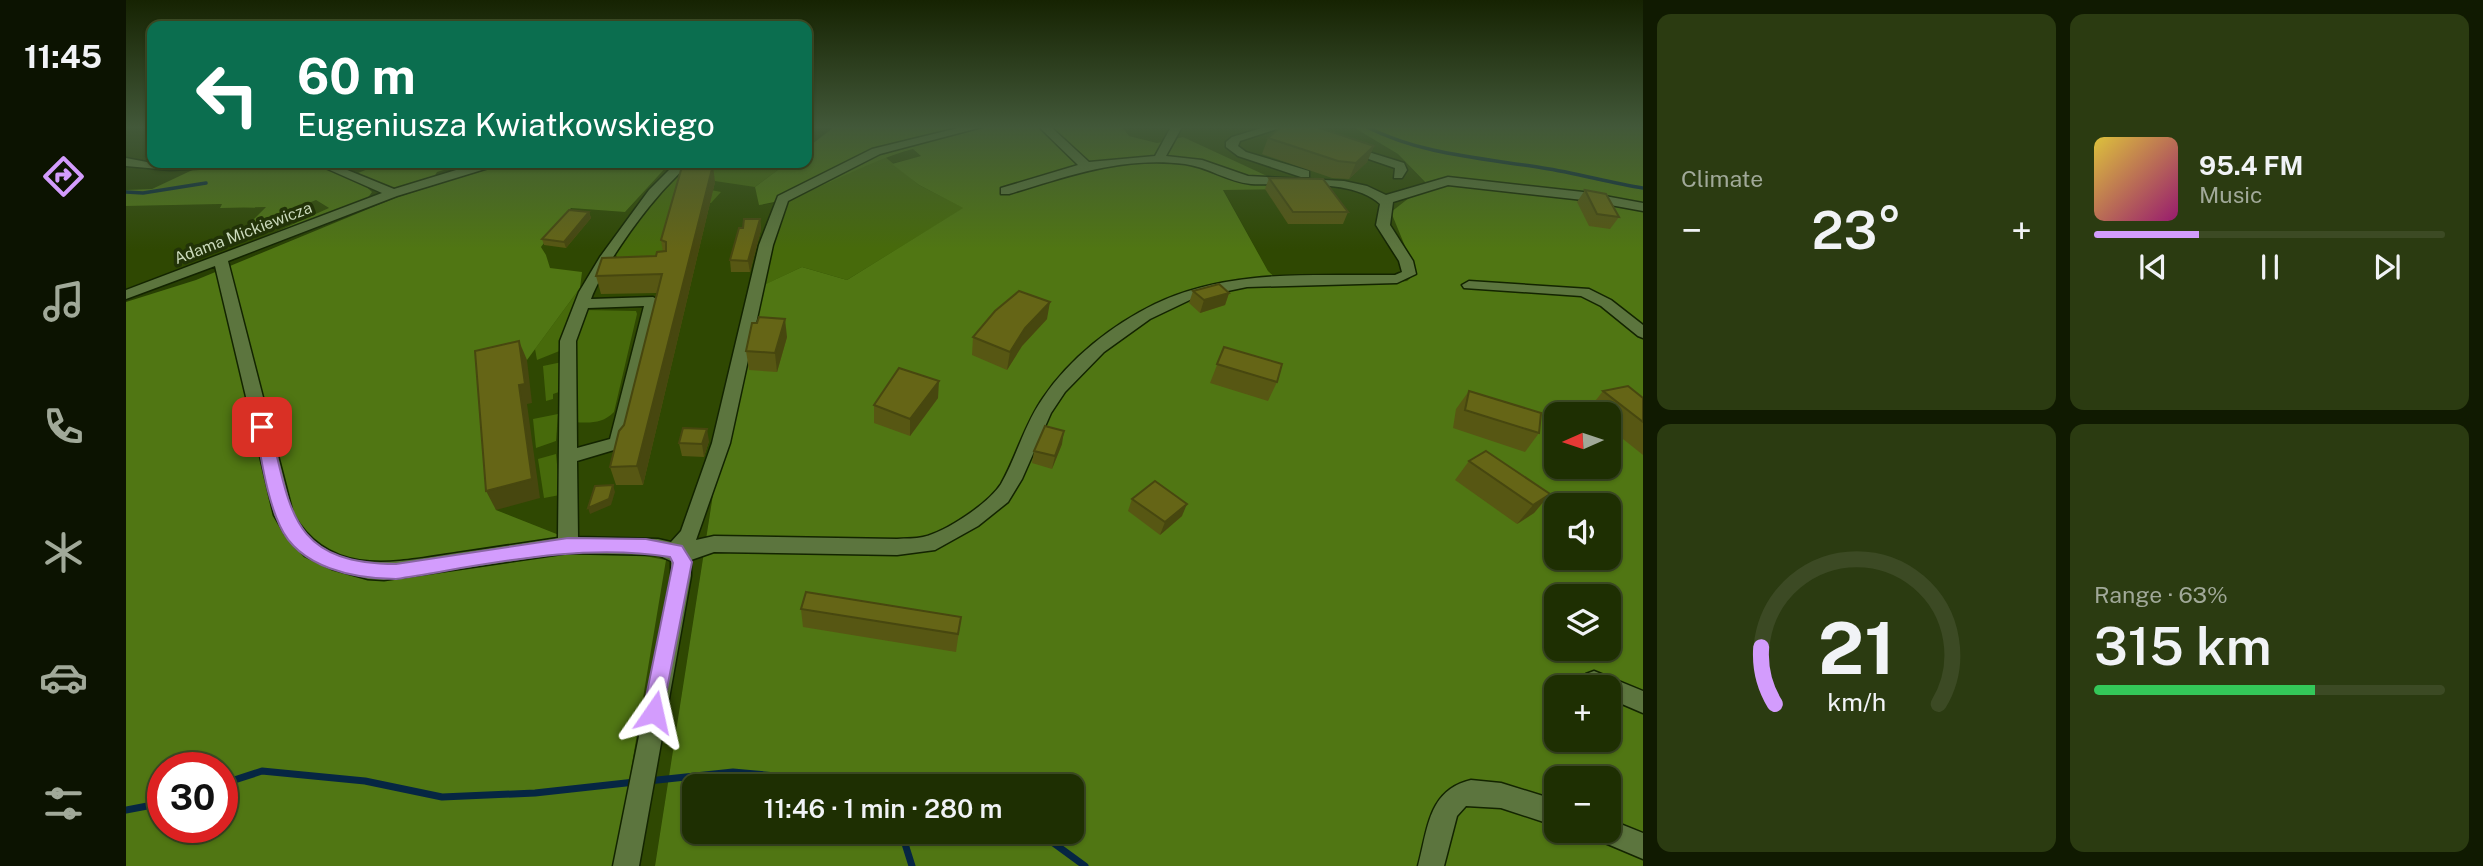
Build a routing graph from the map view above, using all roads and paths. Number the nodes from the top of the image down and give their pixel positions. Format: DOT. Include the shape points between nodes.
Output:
graph roads {
  1 [pos="844,167"];
  2 [pos="1210,167"];
  3 [pos="1284,167"];
  4 [pos="1400,167"];
  5 [pos="332,168"];
  6 [pos="475,168"];
  7 [pos="677,168"];
  8 [pos="1088,168"];
  9 [pos="1305,174"];
  10 [pos="1398,175"];
  11 [pos="1004,191"];
  12 [pos="393,193"];
  13 [pos="1384,198"];
  14 [pos="1643,207"];
  15 [pos="221,260"];
  16 [pos="1469,285"];
  17 [pos="126,295"];
  18 [pos="582,304"];
  19 [pos="1643,333"];
  20 [pos="566,457"];
  21 [pos="568,545"];
  22 [pos="678,553"];
  23 [pos="1621,693"];
  24 [pos="1643,702"];
  25 [pos="1544,809"];
  26 [pos="1621,837"];
  27 [pos="1643,846"];
  28 [pos="626,866"];
  29 [pos="1431,866"];
  1 -- 22 [label="street" via="782,199 766,244 721,443 689,535"];
  2 -- 13 [label="street" via="1249,180 1320,181"];
  3 -- 9 [label="street"];
  4 -- 10 [label="street"];
  5 -- 12 [label="street"];
  6 -- 12 [label="street, Adama Mickiewicza"];
  7 -- 18 [label="street" via="653,193"];
  8 -- 11 [label="street"];
  12 -- 15 [label="street, Adama Mickiewicza"];
  13 -- 14 [label="street" via="1405,198 1433,183 1448,181"];
  13 -- 22 [label="street" via="1383,225 1404,257 1409,274 1397,279 1285,278 1209,290 1163,306 1083,362 1048,404 1005,493 946,537 926,545 897,547 710,544"];
  15 -- 17 [label="street, Adama Mickiewicza"];
  15 -- 21 [label="street" via="284,515 308,549 341,565 384,572"];
  16 -- 19 [label="street" via="1584,292 1606,303"];
  18 -- 20 [label="street" via="568,341"];
  18 -- 20 [label="street" via="653,301 618,443"];
  20 -- 21 [label="street"];
  21 -- 22 [label="street" via="646,546"];
  22 -- 28 [label="street" via="683,562 681,576"];
  23 -- 24 [label="street"];
  25 -- 29 [label="street" via="1491,793 1458,795 1450,803"];
  26 -- 27 [label="street"];
}
